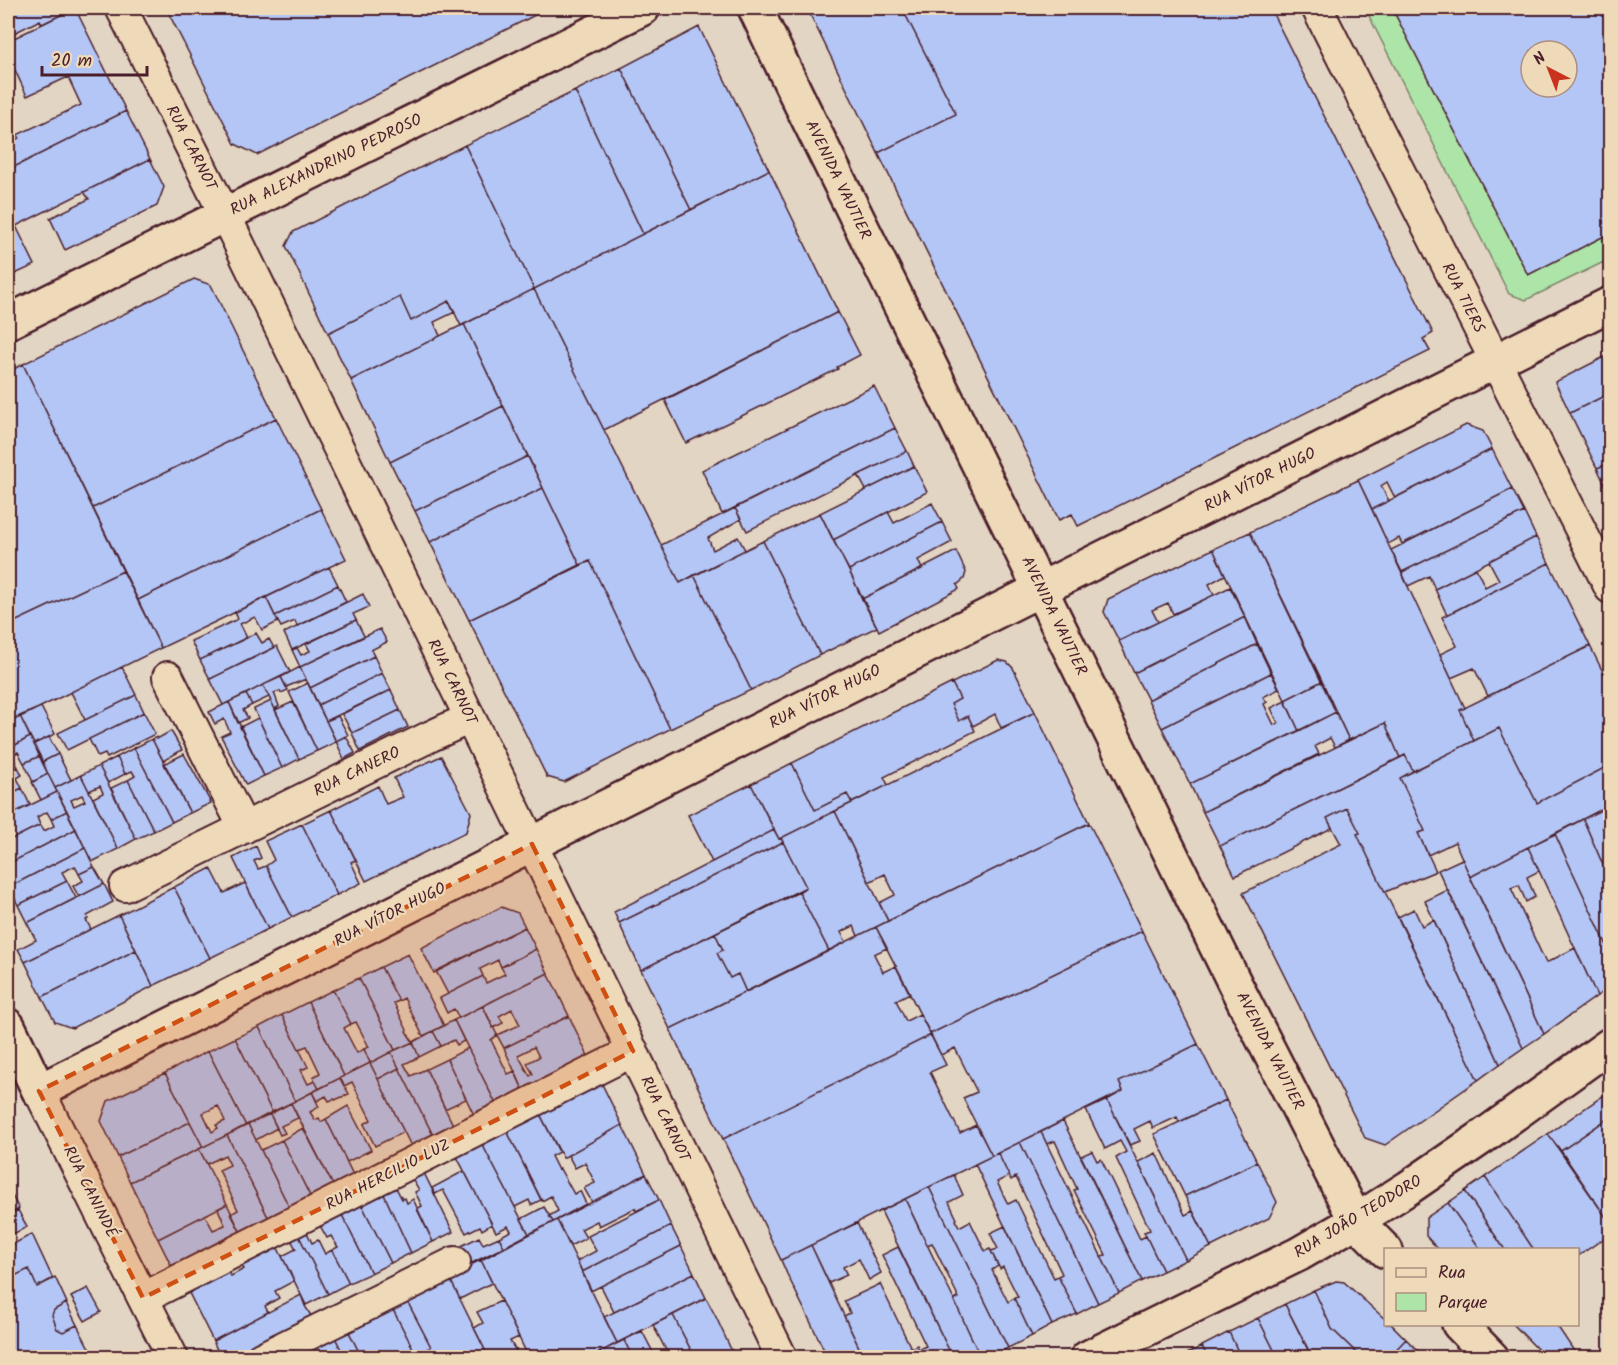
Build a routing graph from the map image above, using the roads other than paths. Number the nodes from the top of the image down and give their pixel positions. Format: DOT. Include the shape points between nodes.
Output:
graph roads {
  1 [pos="121,8"];
  2 [pos="643,8"];
  3 [pos="755,8"];
  4 [pos="1317,8"];
  5 [pos="225,215"];
  6 [pos="1611,304"];
  7 [pos="8,322"];
  8 [pos="1496,362"];
  9 [pos="1611,588"];
  10 [pos="1040,590"];
  11 [pos="168,677"];
  12 [pos="470,718"];
  13 [pos="244,828"];
  14 [pos="532,844"];
  15 [pos="125,886"];
  16 [pos="8,1026"];
  17 [pos="1611,1045"];
  18 [pos="633,1051"];
  19 [pos="39,1091"];
  20 [pos="1356,1221"];
  21 [pos="1384,1249"];
  22 [pos="455,1262"];
  23 [pos="143,1298"];
  24 [pos="1461,1326"];
  25 [pos="173,1358"];
  26 [pos="261,1358"];
  27 [pos="782,1358"];
  28 [pos="1087,1358"];
  29 [pos="1492,1358"];
  1 -- 5 [label="street, RUA CARNOT"];
  2 -- 5 [label="street, RUA ALEXANDRINO PEDROSO"];
  3 -- 10 [label="street, AVENIDA VAUTIER"];
  4 -- 8 [label="street, RUA TIERS"];
  5 -- 7 [label="street, RUA ALEXANDRINO PEDROSO"];
  5 -- 12 [label="street, RUA CARNOT"];
  6 -- 8 [label="street, RUA VÍTOR HUGO"];
  8 -- 9 [label="street, RUA TIERS"];
  8 -- 10 [label="street, RUA VÍTOR HUGO"];
  10 -- 14 [label="street, RUA VÍTOR HUGO"];
  10 -- 20 [label="street, AVENIDA VAUTIER"];
  11 -- 13 [label="street"];
  12 -- 13 [label="street, RUA CANERO"];
  12 -- 14 [label="street, RUA CARNOT"];
  13 -- 15 [label="street, RUA CANERO"];
  14 -- 18 [label="street, RUA CARNOT"];
  14 -- 19 [label="street, RUA VÍTOR HUGO"];
  16 -- 19 [label="street, RUA CANINDÉ"];
  17 -- 20 [label="street, RUA JOÃO TEODORO"];
  18 -- 23 [label="street, RUA HERCILIO LUZ"];
  18 -- 27 [label="street, RUA CARNOT"];
  19 -- 23 [label="street, RUA CANINDÉ"];
  20 -- 21 [label="street, AVENIDA VAUTIER"];
  20 -- 28 [label="street, RUA JOÃO TEODORO" via="1299,1254"];
  22 -- 26 [label="street"];
  23 -- 25 [label="street, RUA CANINDÉ"];
  24 -- 29 [label="street"];
}
